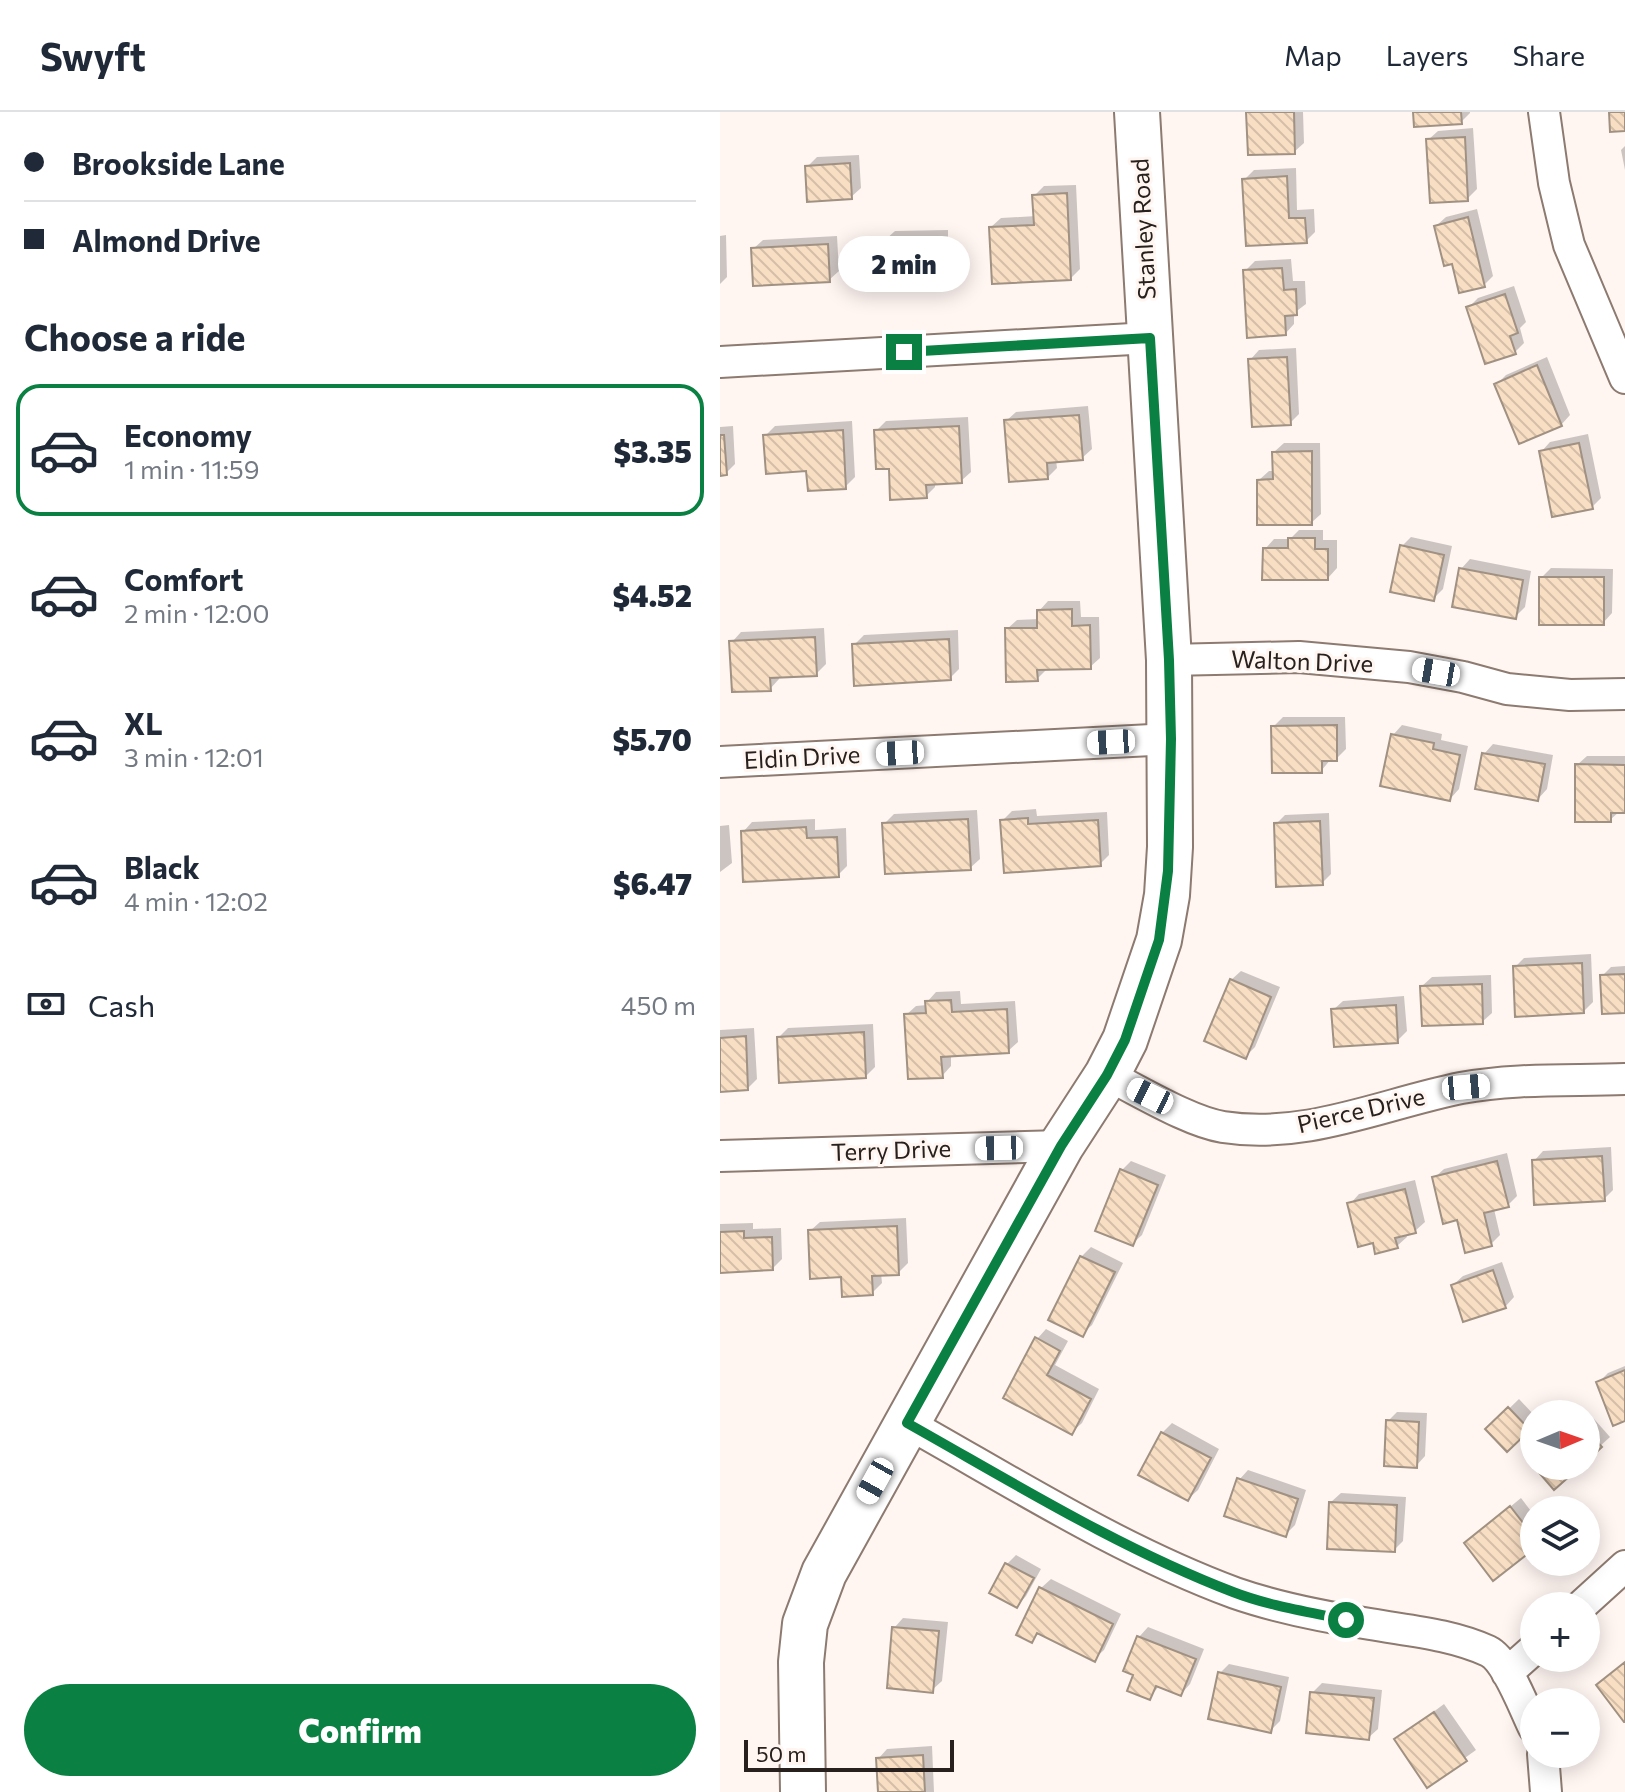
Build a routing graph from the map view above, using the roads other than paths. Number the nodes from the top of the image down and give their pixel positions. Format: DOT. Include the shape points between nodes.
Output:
graph roads {
  1 [pos="1137,112"];
  2 [pos="1544,112"];
  3 [pos="1150,338"];
  4 [pos="720,362"];
  5 [pos="1625,378"];
  6 [pos="1169,660"];
  7 [pos="1625,694"];
  8 [pos="1171,739"];
  9 [pos="720,762"];
  10 [pos="1107,1075"];
  11 [pos="1625,1079"];
  12 [pos="1061,1146"];
  13 [pos="720,1156"];
  14 [pos="907,1423"];
  15 [pos="1625,1566"];
  16 [pos="1596,1592"];
  17 [pos="1520,1661"];
  18 [pos="1507,1673"];
  19 [pos="1520,1699"];
  20 [pos="1544,1768"];
  21 [pos="803,1792"];
  22 [pos="1546,1792"];
  1 -- 3 [label="street, Stanley Road"];
  2 -- 5 [label="street" via="1569,245"];
  3 -- 4 [label="street"];
  3 -- 6 [label="street, Stanley Road"];
  6 -- 7 [label="street, Walton Drive" via="1299,657 1409,667 1507,689"];
  6 -- 8 [label="street, Stanley Road"];
  8 -- 9 [label="street, Eldin Drive"];
  8 -- 10 [label="street, Stanley Road" via="1170,847 1159,940 1125,1040"];
  10 -- 11 [label="street, Pierce Drive" via="1196,1118 1221,1127 1255,1129 1316,1126 1466,1087"];
  10 -- 12 [label="street, Stanley Road"];
  12 -- 13 [label="street, Terry Drive"];
  12 -- 14 [label="street, Stanley Road"];
  14 -- 18 [label="street" via="1127,1546 1236,1593 1295,1610 1435,1633 1491,1652"];
  14 -- 21 [label="street, Stanley Road" via="824,1573 805,1624"];
  15 -- 16 [label="street"];
  17 -- 18 [label="street"];
  18 -- 19 [label="street"];
  20 -- 22 [label="street"];
}
